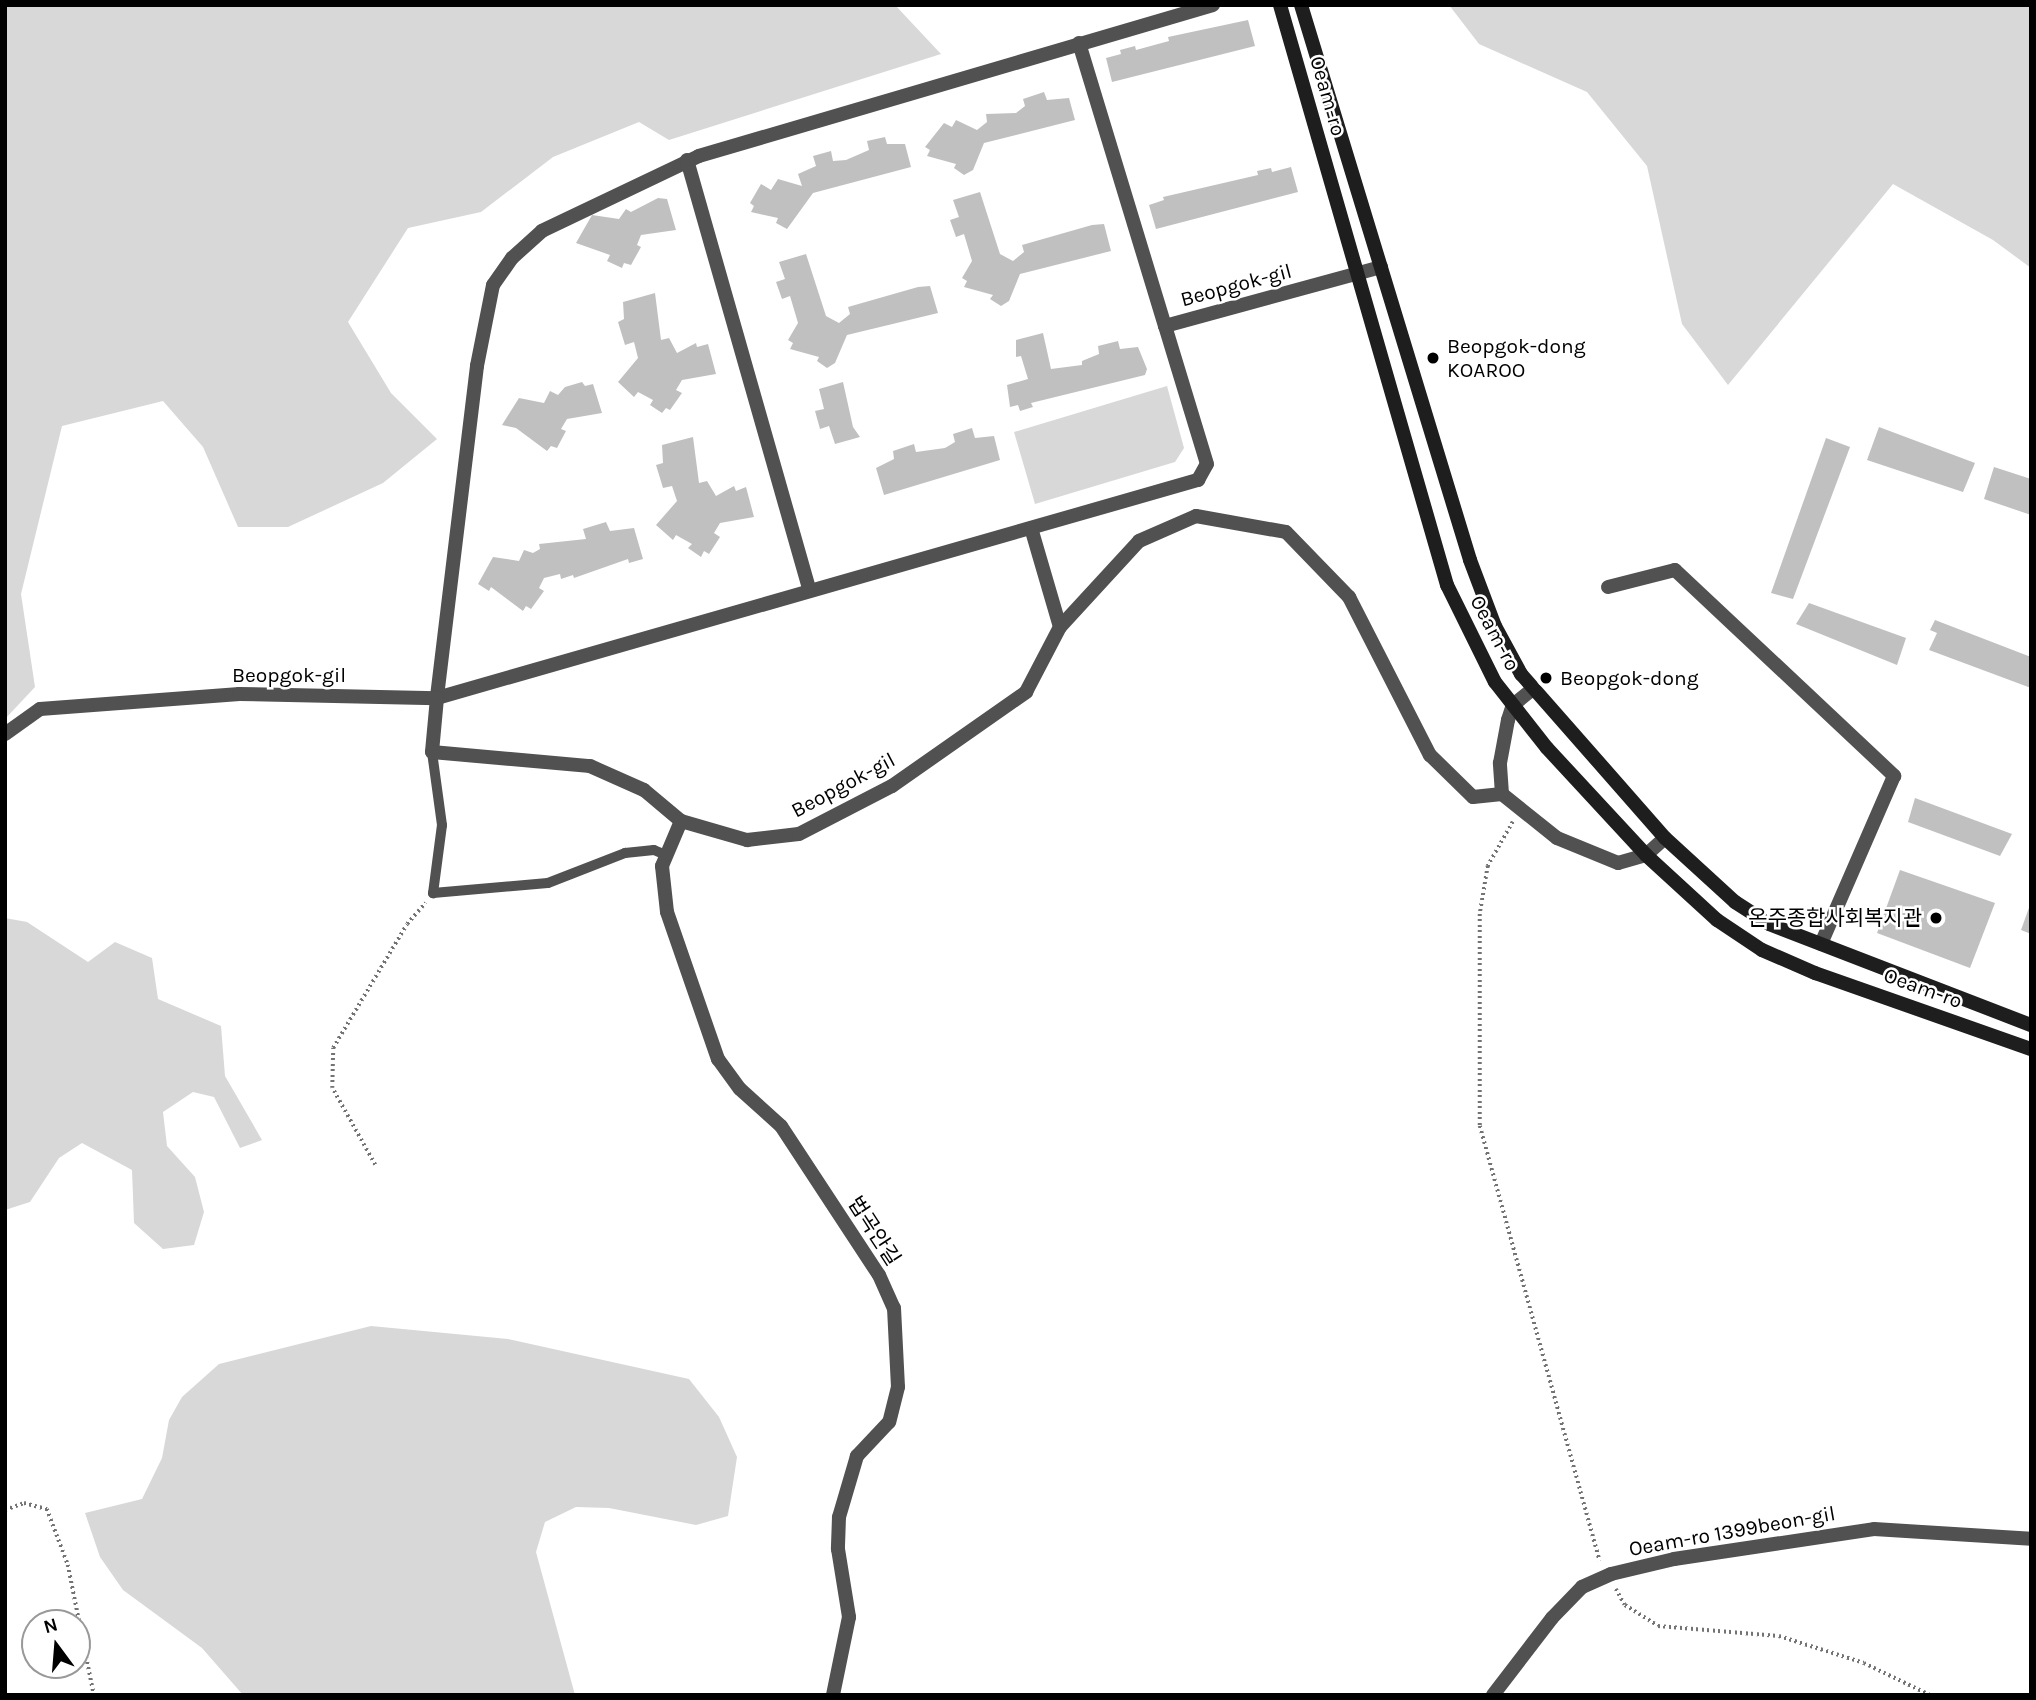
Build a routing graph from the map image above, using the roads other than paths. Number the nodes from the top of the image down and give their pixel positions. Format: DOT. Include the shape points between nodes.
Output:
graph roads {
  1 [pos="1213,5"];
  2 [pos="1280,5"];
  3 [pos="1301,5"];
  4 [pos="1079,43"];
  5 [pos="687,160"];
  6 [pos="1381,267"];
  7 [pos="1358,274"];
  8 [pos="1165,326"];
  9 [pos="1031,528"];
  10 [pos="1608,587"];
  11 [pos="810,591"];
  12 [pos="1060,627"];
  13 [pos="1533,689"];
  14 [pos="437,698"];
  15 [pos="1513,705"];
  16 [pos="5,734"];
  17 [pos="432,752"];
  18 [pos="1502,794"];
  19 [pos="681,821"];
  20 [pos="1665,838"];
  21 [pos="666,855"];
  22 [pos="1646,855"];
  23 [pos="1821,944"];
  24 [pos="2031,1025"];
  25 [pos="2031,1049"];
  26 [pos="2031,1539"];
  27 [pos="833,1695"];
  28 [pos="1493,1695"];
  1 -- 4 [label="street"];
  2 -- 7 [label="main road, Oeam-ro"];
  3 -- 6 [label="main road, Oeam-ro"];
  4 -- 5 [label="street"];
  4 -- 8 [label="street"];
  5 -- 11 [label="street"];
  5 -- 14 [label="street" via="542,231 512,258 493,285 477,366"];
  6 -- 7 [label="street, Beopgok-gil"];
  6 -- 13 [label="main road, Oeam-ro" via="1470,560 1495,626"];
  7 -- 8 [label="street, Beopgok-gil"];
  7 -- 15 [label="main road, Oeam-ro" via="1447,585 1473,645"];
  8 -- 9 [label="street, Beopgok-gil" via="1207,464 1198,480"];
  9 -- 11 [label="street, Beopgok-gil"];
  9 -- 12 [label="street"];
  10 -- 23 [label="street" via="1675,570 1895,776"];
  11 -- 14 [label="street, Beopgok-gil"];
  12 -- 18 [label="street, Beopgok-gil" via="1139,541 1196,516 1286,532 1349,597 1430,755 1473,797"];
  12 -- 19 [label="street, Beopgok-gil" via="1027,692 892,786 799,835 747,840"];
  13 -- 15 [label="street"];
  13 -- 20 [label="main road, Oeam-ro"];
  14 -- 16 [label="street, Beopgok-gil" via="239,694 40,709"];
  14 -- 17 [label="street"];
  15 -- 18 [label="street" via="1500,763"];
  15 -- 22 [label="main road, Oeam-ro"];
  17 -- 19 [label="street, Beopgok-gil" via="590,766 644,790"];
  17 -- 21 [label="lane" via="442,825 433,893 548,883 625,853 654,850"];
  18 -- 22 [label="street" via="1558,838 1618,863"];
  19 -- 21 [label="street, 법곡안길"];
  20 -- 22 [label="street"];
  20 -- 23 [label="main road, Oeam-ro" via="1735,902 1769,924"];
  21 -- 27 [label="street, 법곡안길" via="662,866 667,912 718,1059 740,1089 781,1126 879,1275 894,1308 898,1387 889,1422 857,1456 839,1517 838,1549 849,1617"];
  22 -- 25 [label="main road, Oeam-ro" via="1717,919 1762,950"];
  23 -- 24 [label="main road, Oeam-ro"];
  26 -- 28 [label="street, Oeam-ro 1399beon-gil" via="1874,1529 1674,1559 1608,1576 1582,1587 1552,1618"];
}
